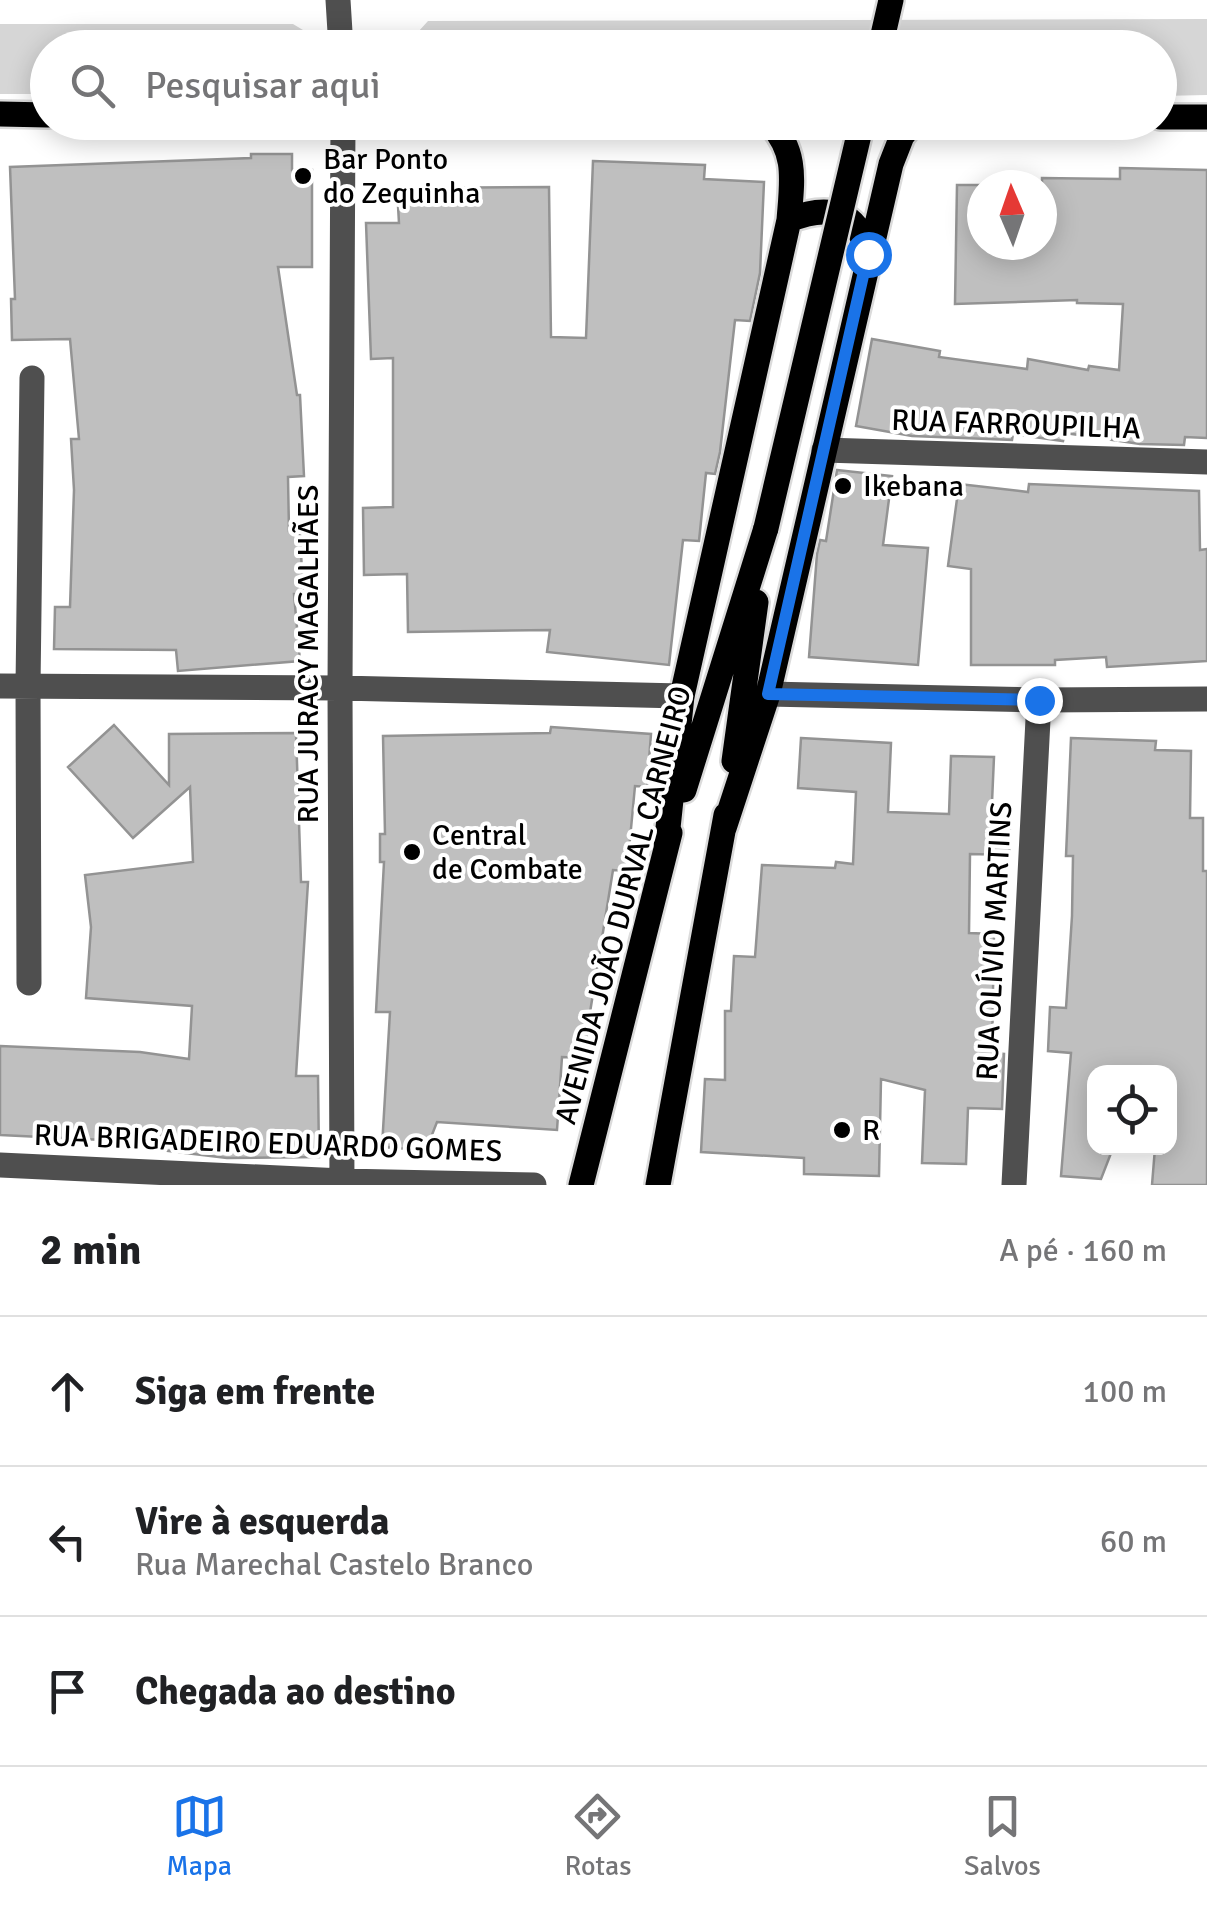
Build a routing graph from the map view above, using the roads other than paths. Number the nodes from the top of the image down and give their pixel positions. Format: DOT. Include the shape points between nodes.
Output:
graph roads {
  1 [pos="338,0"];
  2 [pos="891,0"];
  3 [pos="340,30"];
  4 [pos="884,30"];
  5 [pos="0,114"];
  6 [pos="30,115"];
  7 [pos="1177,117"];
  8 [pos="1207,117"];
  9 [pos="343,140"];
  10 [pos="784,140"];
  11 [pos="858,140"];
  12 [pos="900,140"];
  13 [pos="788,220"];
  14 [pos="868,254"];
  15 [pos="32,378"];
  16 [pos="824,450"];
  17 [pos="1207,462"];
  18 [pos="766,528"];
  19 [pos="0,686"];
  20 [pos="28,686"];
  21 [pos="340,688"];
  22 [pos="768,694"];
  23 [pos="682,696"];
  24 [pos="1207,699"];
  25 [pos="1039,700"];
  26 [pos="724,828"];
  27 [pos="666,847"];
  28 [pos="30,983"];
  29 [pos="0,1164"];
  30 [pos="342,1183"];
  31 [pos="534,1185"];
  32 [pos="581,1185"];
  33 [pos="658,1185"];
  34 [pos="1014,1185"];
  1 -- 3 [label="street"];
  2 -- 4 [label="main road"];
  5 -- 6 [label="main road"];
  7 -- 8 [label="main road"];
  9 -- 21 [label="street, RUA JURACY MAGALHÃES"];
  10 -- 13 [label="main road" via="794,171"];
  11 -- 18 [label="main road, AVENIDA JOÃO DURVAL CARNEIRO, bridge"];
  12 -- 14 [label="main road"];
  13 -- 14 [label="main road" via="829,211 852,220"];
  13 -- 23 [label="main road"];
  14 -- 16 [label="main road"];
  15 -- 20 [label="street"];
  16 -- 17 [label="street, RUA FARROUPILHA"];
  16 -- 22 [label="main road"];
  18 -- 26 [label="main road, AVENIDA JOÃO DURVAL CARNEIRO"];
  18 -- 27 [label="main road, AVENIDA JOÃO DURVAL CARNEIRO"];
  19 -- 20 [label="street"];
  20 -- 21 [label="street"];
  20 -- 28 [label="street"];
  21 -- 23 [label="street"];
  21 -- 30 [label="street, RUA JURACY MAGALHÃES"];
  22 -- 25 [label="street"];
  22 -- 26 [label="main road"];
  23 -- 27 [label="main road"];
  24 -- 25 [label="street"];
  25 -- 34 [label="street, RUA OLÍVIO MARTINS"];
  26 -- 33 [label="main road, AVENIDA JOÃO DURVAL CARNEIRO"];
  27 -- 32 [label="main road, AVENIDA JOÃO DURVAL CARNEIRO"];
  29 -- 30 [label="street, RUA BRIGADEIRO EDUARDO GOMES"];
  30 -- 31 [label="street, RUA BRIGADEIRO EDUARDO GOMES"];
}
